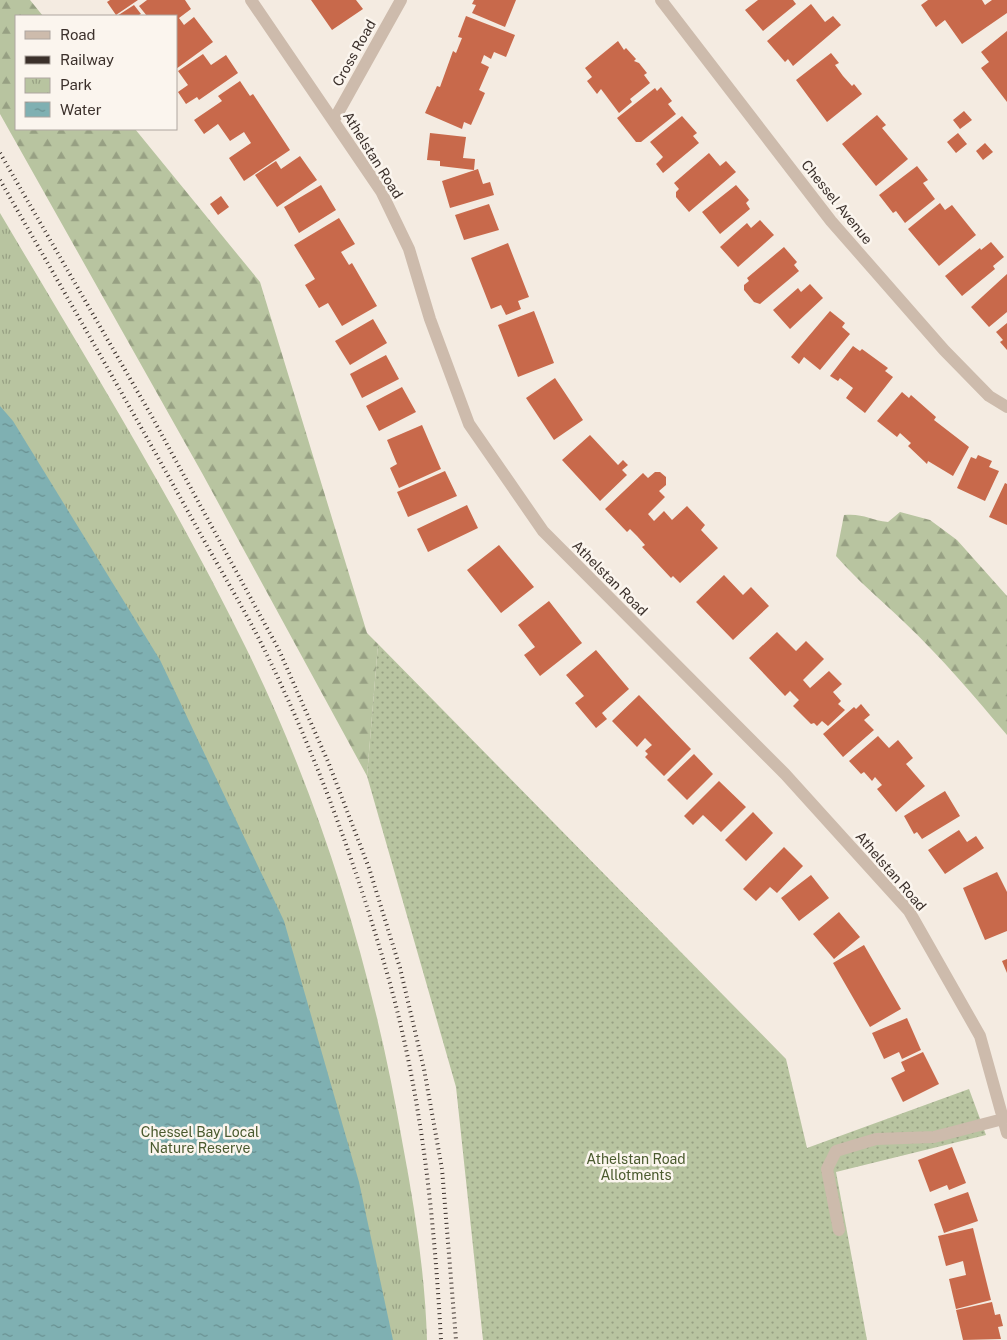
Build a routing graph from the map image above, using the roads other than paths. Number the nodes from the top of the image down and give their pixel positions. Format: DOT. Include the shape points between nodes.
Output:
graph roads {
  1 [pos="251,0"];
  2 [pos="401,0"];
  3 [pos="661,0"];
  4 [pos="334,120"];
  5 [pos="1007,407"];
  6 [pos="1003,1118"];
  7 [pos="1007,1133"];
  8 [pos="840,1230"];
  1 -- 4 [label="street, Athelstan Road"];
  2 -- 4 [label="street, Cross Road"];
  3 -- 5 [label="street, Chessel Avenue" via="831,221 944,350 988,396"];
  4 -- 6 [label="street, Athelstan Road" via="381,191 409,249 430,319 469,424 543,531 785,774 909,912 980,1036"];
  6 -- 7 [label="street, Athelstan Road"];
  6 -- 8 [label="street" via="934,1137 876,1139 836,1151 827,1169"];
}
